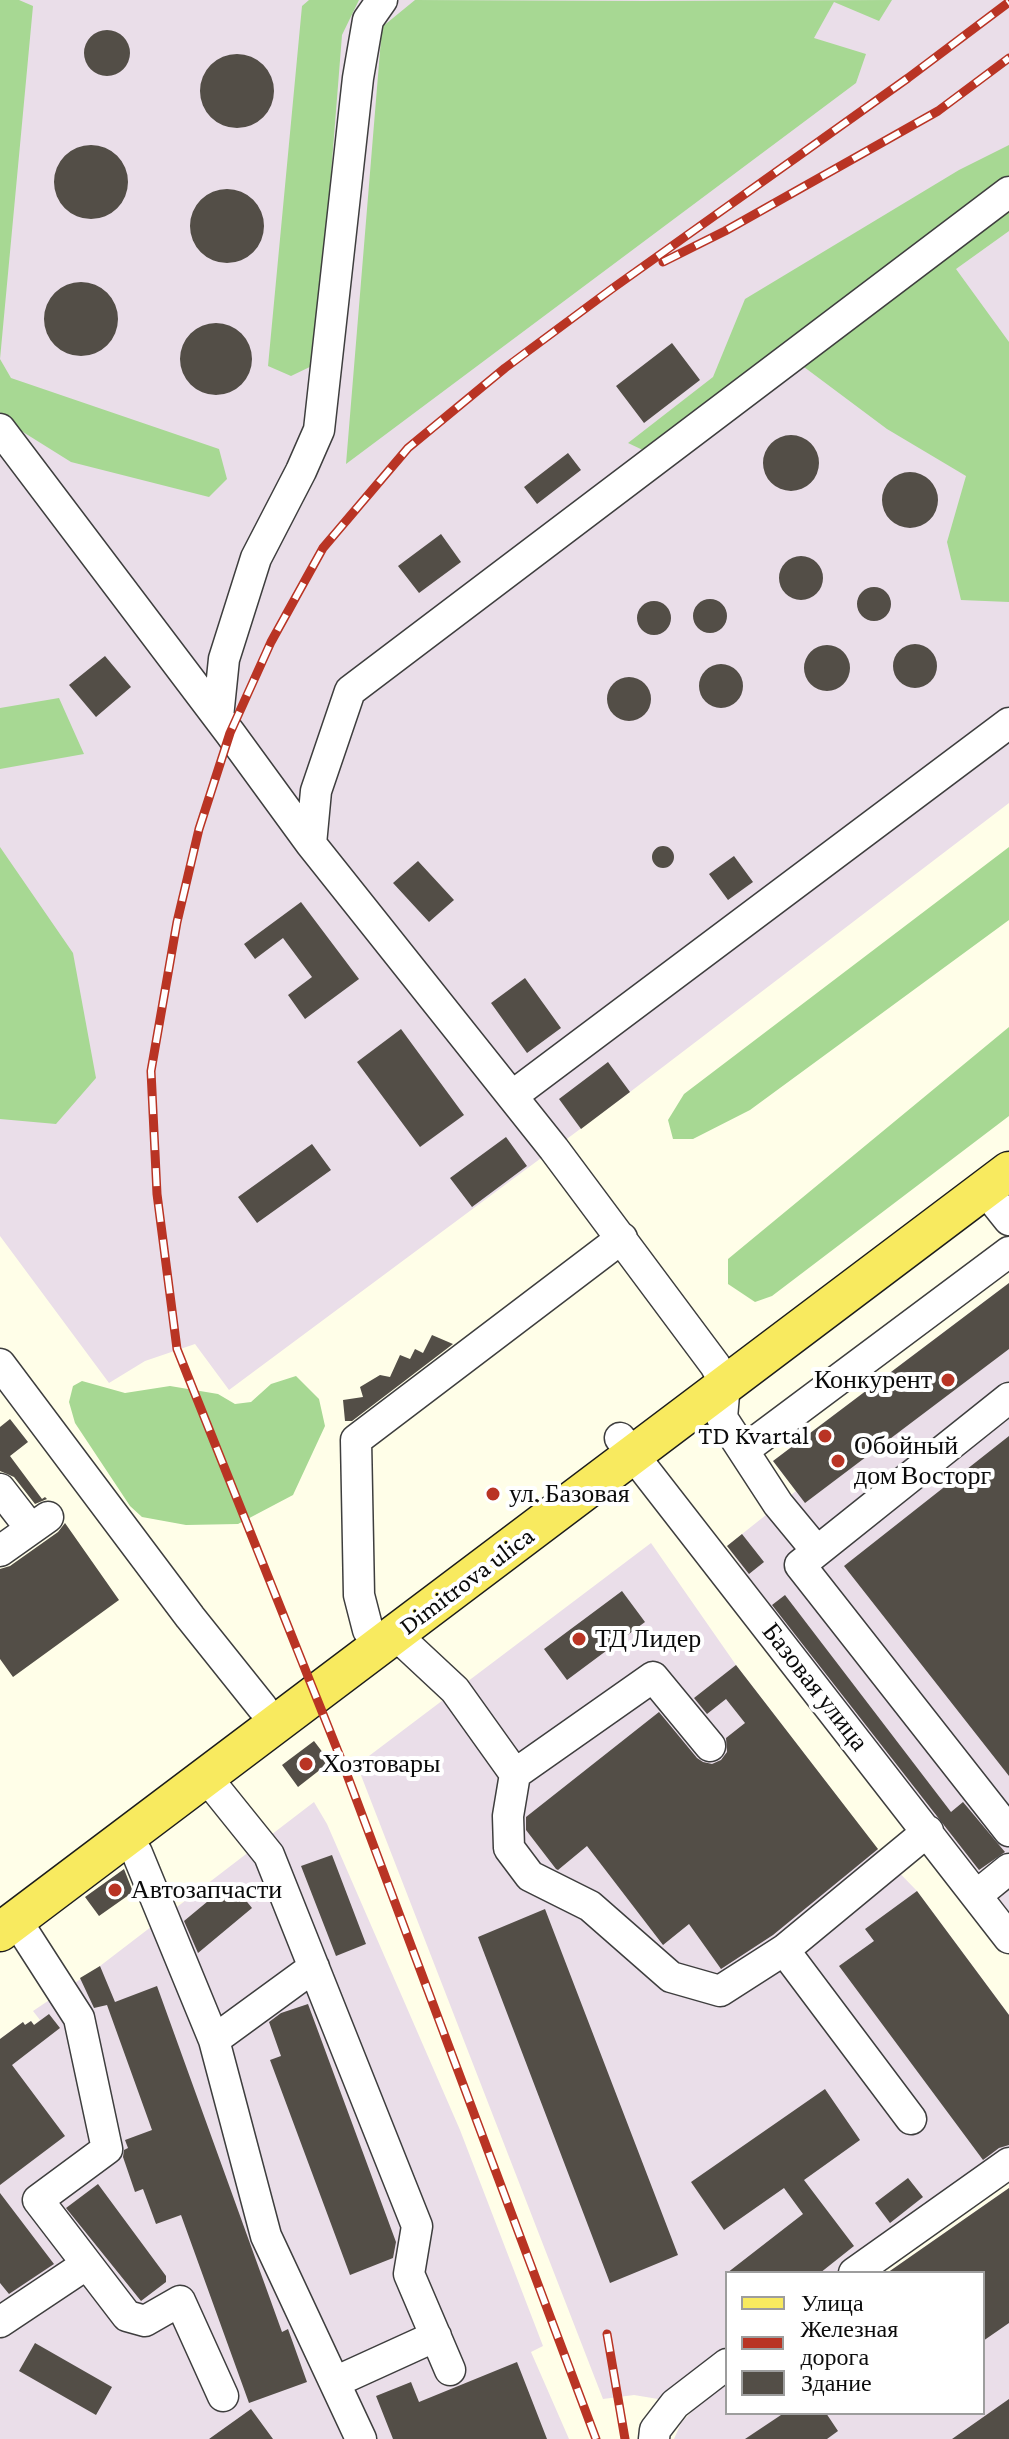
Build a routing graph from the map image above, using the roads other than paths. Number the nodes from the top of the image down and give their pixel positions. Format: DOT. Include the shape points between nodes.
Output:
graph roads {
  1 [pos="382,0"];
  2 [pos="1009,192"];
  3 [pos="0,429"];
  4 [pos="218,717"];
  5 [pos="1009,723"];
  6 [pos="311,844"];
  7 [pos="512,1096"];
  8 [pos="1004,1171"];
  9 [pos="1009,1220"];
  10 [pos="622,1238"];
  11 [pos="1009,1252"];
  12 [pos="0,1364"];
  13 [pos="720,1374"];
  14 [pos="1009,1398"];
  15 [pos="626,1446"];
  16 [pos="744,1450"];
  17 [pos="0,1489"];
  18 [pos="816,1550"];
  19 [pos="0,1551"];
  20 [pos="382,1632"];
  21 [pos="262,1707"];
  22 [pos="710,1746"];
  23 [pos="515,1774"];
  24 [pos="207,1778"];
  25 [pos="928,1831"];
  26 [pos="1009,1831"];
  27 [pos="137,1853"];
  28 [pos="1009,1869"];
  29 [pos="977,1895"];
  30 [pos="5,1919"];
  31 [pos="1009,1938"];
  32 [pos="784,1950"];
  33 [pos="314,1967"];
  34 [pos="214,2040"];
  35 [pos="911,2119"];
  36 [pos="1009,2163"];
  37 [pos="87,2264"];
  38 [pos="857,2271"];
  39 [pos="0,2322"];
  40 [pos="436,2336"];
  41 [pos="725,2366"];
  42 [pos="450,2370"];
  43 [pos="335,2382"];
  44 [pos="223,2396"];
  45 [pos="361,2439"];
  46 [pos="654,2439"];
  1 -- 4 [label="street" via="368,20 358,78 319,430 256,558 224,659"];
  2 -- 6 [label="street" via="350,691 316,791"];
  3 -- 4 [label="street"];
  4 -- 6 [label="street"];
  5 -- 7 [label="street"];
  6 -- 7 [label="street"];
  7 -- 10 [label="street"];
  8 -- 9 [label="street"];
  8 -- 13 [label="main road, Dimitrova ulica"];
  8 -- 13 [label="main road, Dimitrova ulica"];
  10 -- 13 [label="street"];
  10 -- 20 [label="street" via="356,1440 359,1595"];
  11 -- 16 [label="street"];
  12 -- 21 [label="street"];
  13 -- 15 [label="main road, Dimitrova ulica"];
  13 -- 16 [label="street" via="722,1418"];
  14 -- 18 [label="street"];
  15 -- 20 [label="main road, Dimitrova ulica"];
  15 -- 25 [label="street, Базовая улица"];
  16 -- 18 [label="street"];
  17 -- 19 [label="street" via="39,1523"];
  18 -- 26 [label="street" via="800,1565"];
  20 -- 21 [label="main road, Dimitrova ulica"];
  20 -- 23 [label="street" via="455,1690"];
  20 -- 24 [label="main road, Dimitrova ulica" via="314,1694"];
  21 -- 30 [label="main road, Dimitrova ulica"];
  22 -- 23 [label="street" via="653,1677"];
  23 -- 32 [label="street" via="509,1848 530,1876 590,1906 671,1977 720,1991"];
  24 -- 30 [label="main road, Dimitrova ulica"];
  24 -- 33 [label="street" via="269,1855"];
  25 -- 29 [label="street, Базовая улица"];
  25 -- 32 [label="street"];
  27 -- 34 [label="street"];
  28 -- 29 [label="street"];
  29 -- 31 [label="street, Базовая улица"];
  30 -- 37 [label="street" via="79,2018 107,2149 38,2200"];
  32 -- 35 [label="street"];
  33 -- 34 [label="street"];
  33 -- 40 [label="street" via="417,2226 409,2274"];
  34 -- 43 [label="street" via="266,2236"];
  36 -- 38 [label="street"];
  37 -- 39 [label="street"];
  37 -- 44 [label="street" via="127,2316 145,2321 180,2301"];
  40 -- 42 [label="street"];
  40 -- 43 [label="street"];
  41 -- 46 [label="street" via="675,2404"];
  43 -- 45 [label="street"];
}
